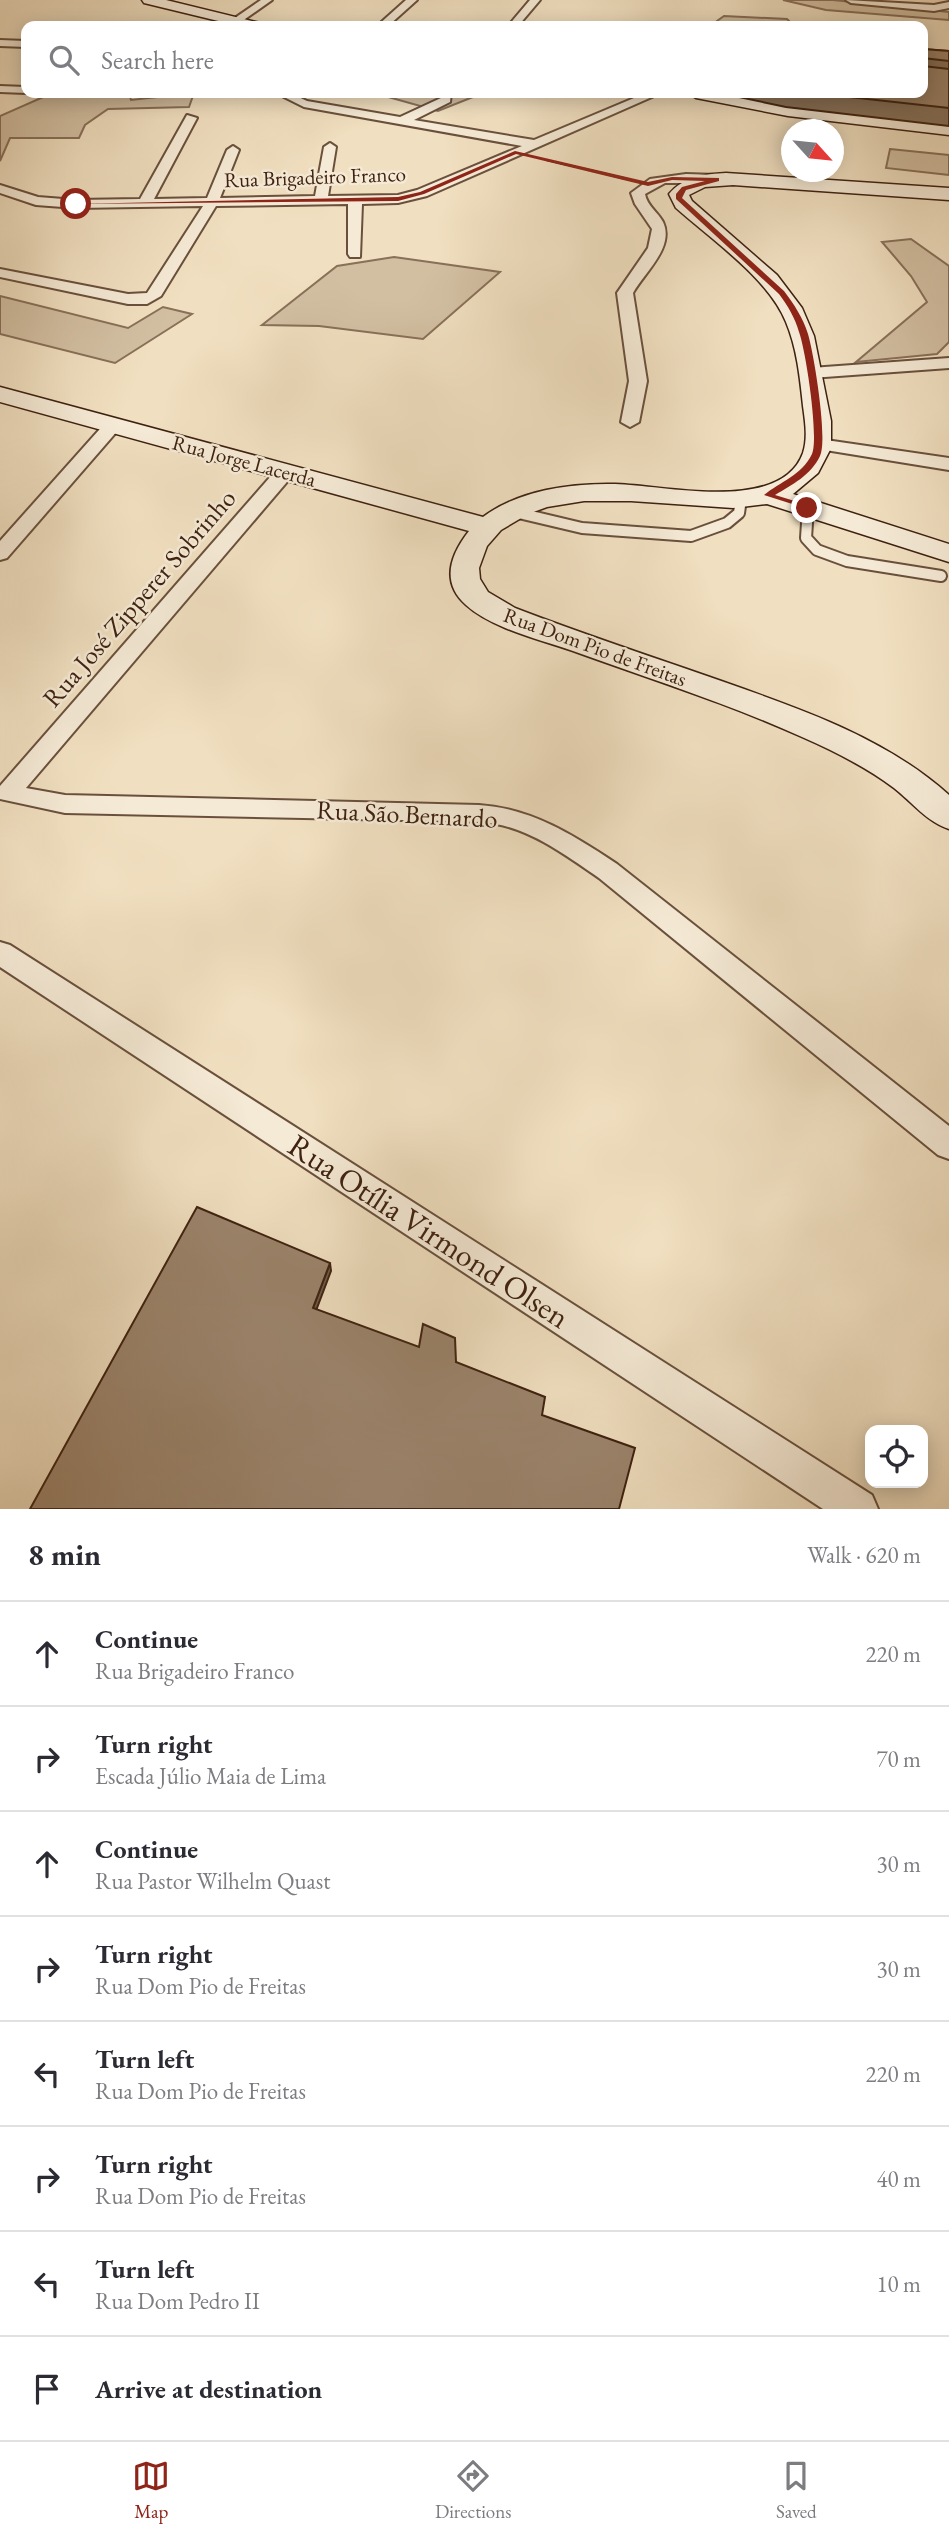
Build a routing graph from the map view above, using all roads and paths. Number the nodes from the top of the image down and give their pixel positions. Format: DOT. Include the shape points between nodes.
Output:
graph roads {
  1 [pos="149,0"];
  2 [pos="267,0"];
  3 [pos="412,0"];
  4 [pos="536,0"];
  5 [pos="851,0"];
  6 [pos="949,8"];
  7 [pos="231,21"];
  8 [pos="236,21"];
  9 [pos="388,21"];
  10 [pos="517,21"];
  11 [pos="0,43"];
  12 [pos="21,44"];
  13 [pos="0,89"];
  14 [pos="21,90"];
  15 [pos="291,98"];
  16 [pos="446,98"];
  17 [pos="642,98"];
  18 [pos="722,98"];
  19 [pos="191,118"];
  20 [pos="402,121"];
  21 [pos="949,130"];
  22 [pos="534,144"];
  23 [pos="330,147"];
  24 [pos="233,150"];
  25 [pos="515,152"];
  26 [pos="717,179"];
  27 [pos="648,184"];
  28 [pos="0,189"];
  29 [pos="949,194"];
  30 [pos="355,200"];
  31 [pos="321,201"];
  32 [pos="212,202"];
  33 [pos="145,204"];
  34 [pos="355,254"];
  35 [pos="0,273"];
  36 [pos="949,363"];
  37 [pos="811,373"];
  38 [pos="0,394"];
  39 [pos="630,422"];
  40 [pos="113,425"];
  41 [pos="819,444"];
  42 [pos="949,464"];
  43 [pos="285,472"];
  44 [pos="754,497"];
  45 [pos="807,508"];
  46 [pos="499,519"];
  47 [pos="0,554"];
  48 [pos="945,565"];
  49 [pos="8,793"];
  50 [pos="949,816"];
  51 [pos="0,953"];
  52 [pos="949,1145"];
  53 [pos="858,1509"];
  1 -- 7 [label="main road"];
  2 -- 8 [label="street"];
  3 -- 9 [label="street"];
  4 -- 10 [label="street"];
  5 -- 6 [label="street"];
  11 -- 12 [label="street"];
  13 -- 14 [label="street"];
  15 -- 20 [label="street"];
  16 -- 20 [label="street"];
  17 -- 22 [label="street, Rua Brigadeiro Franco"];
  18 -- 21 [label="main road" via="788,111"];
  19 -- 33 [label="street"];
  20 -- 22 [label="street"];
  22 -- 25 [label="street, Rua Brigadeiro Franco"];
  23 -- 31 [label="street"];
  24 -- 32 [label="street"];
  25 -- 27 [label="path"];
  25 -- 30 [label="street, Rua Brigadeiro Franco" via="415,195"];
  26 -- 27 [label="street"];
  26 -- 29 [label="main road"];
  26 -- 37 [label="main road" via="684,189 679,199 782,293 799,321"];
  27 -- 39 [label="street" via="637,197 658,224 659,238 625,293 638,381"];
  28 -- 33 [label="street, Rua Brigadeiro Franco" via="47,203"];
  30 -- 31 [label="street, Rua Brigadeiro Franco"];
  30 -- 34 [label="street"];
  31 -- 32 [label="street, Rua Brigadeiro Franco"];
  32 -- 33 [label="street, Rua Brigadeiro Franco"];
  32 -- 35 [label="street" via="147,299"];
  36 -- 37 [label="street"];
  37 -- 41 [label="main road"];
  38 -- 40 [label="main road, Rua Jorge Lacerda"];
  40 -- 43 [label="main road, Rua Jorge Lacerda"];
  40 -- 47 [label="street"];
  41 -- 42 [label="street"];
  41 -- 44 [label="main road" via="816,456 796,479"];
  43 -- 46 [label="main road, Rua Jorge Lacerda"];
  43 -- 49 [label="street, Rua José Zipperer Sobrinho"];
  44 -- 45 [label="main road"];
  44 -- 46 [label="main road" via="605,492 538,501"];
  44 -- 46 [label="lane" via="727,523 691,536"];
  45 -- 48 [label="main road"];
  45 -- 48 [label="lane" via="806,537 817,550 847,561"];
  46 -- 50 [label="main road, Rua Dom Pio de Freitas" via="470,551 463,575 484,605 839,739 884,764"];
  49 -- 52 [label="street, Rua São Bernardo" via="65,804 452,812 496,815 525,824 557,838 608,871"];
  51 -- 53 [label="street, Rua Otília Virmond Olsen"];
}
